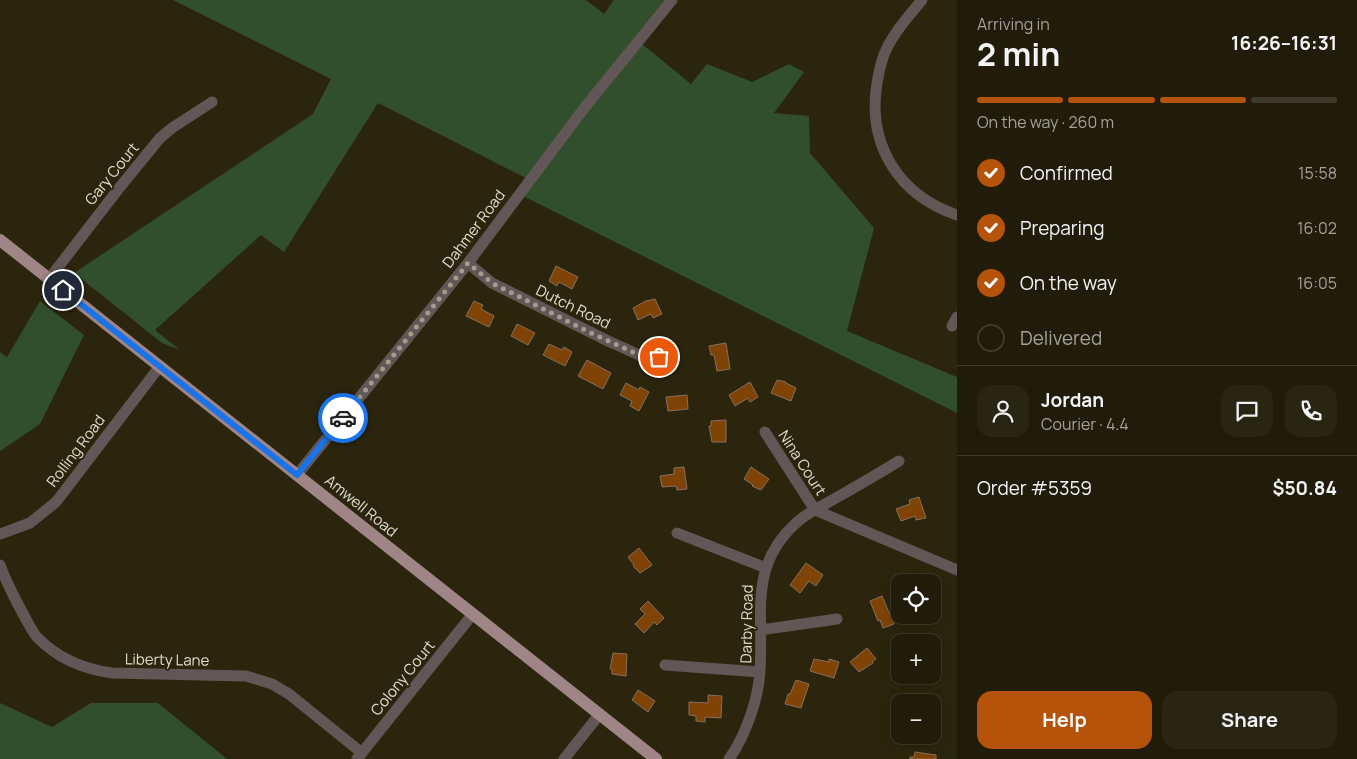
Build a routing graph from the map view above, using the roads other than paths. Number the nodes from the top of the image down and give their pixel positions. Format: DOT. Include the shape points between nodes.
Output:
graph roads {
  1 [pos="672,0"];
  2 [pos="922,0"];
  3 [pos="212,102"];
  4 [pos="957,215"];
  5 [pos="0,240"];
  6 [pos="468,263"];
  7 [pos="50,279"];
  8 [pos="672,357"];
  9 [pos="160,366"];
  10 [pos="765,432"];
  11 [pos="899,462"];
  12 [pos="297,475"];
  13 [pos="815,510"];
  14 [pos="678,533"];
  15 [pos="0,534"];
  16 [pos="0,565"];
  17 [pos="766,568"];
  18 [pos="957,570"];
  19 [pos="472,615"];
  20 [pos="837,619"];
  21 [pos="760,630"];
  22 [pos="665,665"];
  23 [pos="760,672"];
  24 [pos="599,715"];
  25 [pos="360,756"];
  26 [pos="564,759"];
  27 [pos="656,759"];
  28 [pos="728,759"];
  1 -- 6 [label="street, Dahmer Road" via="585,108"];
  2 -- 4 [label="street" via="891,40 880,64 875,114 878,133 888,161 917,195"];
  3 -- 7 [label="street, Gary Court" via="160,138"];
  5 -- 7 [label="main road, Amwell Road"];
  6 -- 8 [label="street, Dutch Road" via="492,283 608,341 646,358"];
  6 -- 12 [label="street, Dahmer Road"];
  7 -- 9 [label="main road, Amwell Road"];
  9 -- 12 [label="main road, Amwell Road"];
  9 -- 15 [label="street, Rolling Road" via="56,502 30,522"];
  10 -- 13 [label="street, Nina Court"];
  11 -- 13 [label="street, Darby Road"];
  12 -- 19 [label="main road, Amwell Road"];
  13 -- 17 [label="street, Darby Road" via="794,524 773,551"];
  13 -- 18 [label="street"];
  14 -- 17 [label="street"];
  16 -- 25 [label="street, Liberty Lane" via="35,636 72,663 112,673 246,676 262,680 289,694"];
  17 -- 21 [label="street, Darby Road" via="762,580"];
  19 -- 24 [label="main road, Amwell Road"];
  19 -- 25 [label="street, Colony Court"];
  20 -- 21 [label="street"];
  21 -- 23 [label="street, Darby Road"];
  22 -- 23 [label="street"];
  23 -- 28 [label="street, Darby Road" via="744,732"];
  24 -- 26 [label="street"];
  24 -- 27 [label="main road, Amwell Road"];
}
